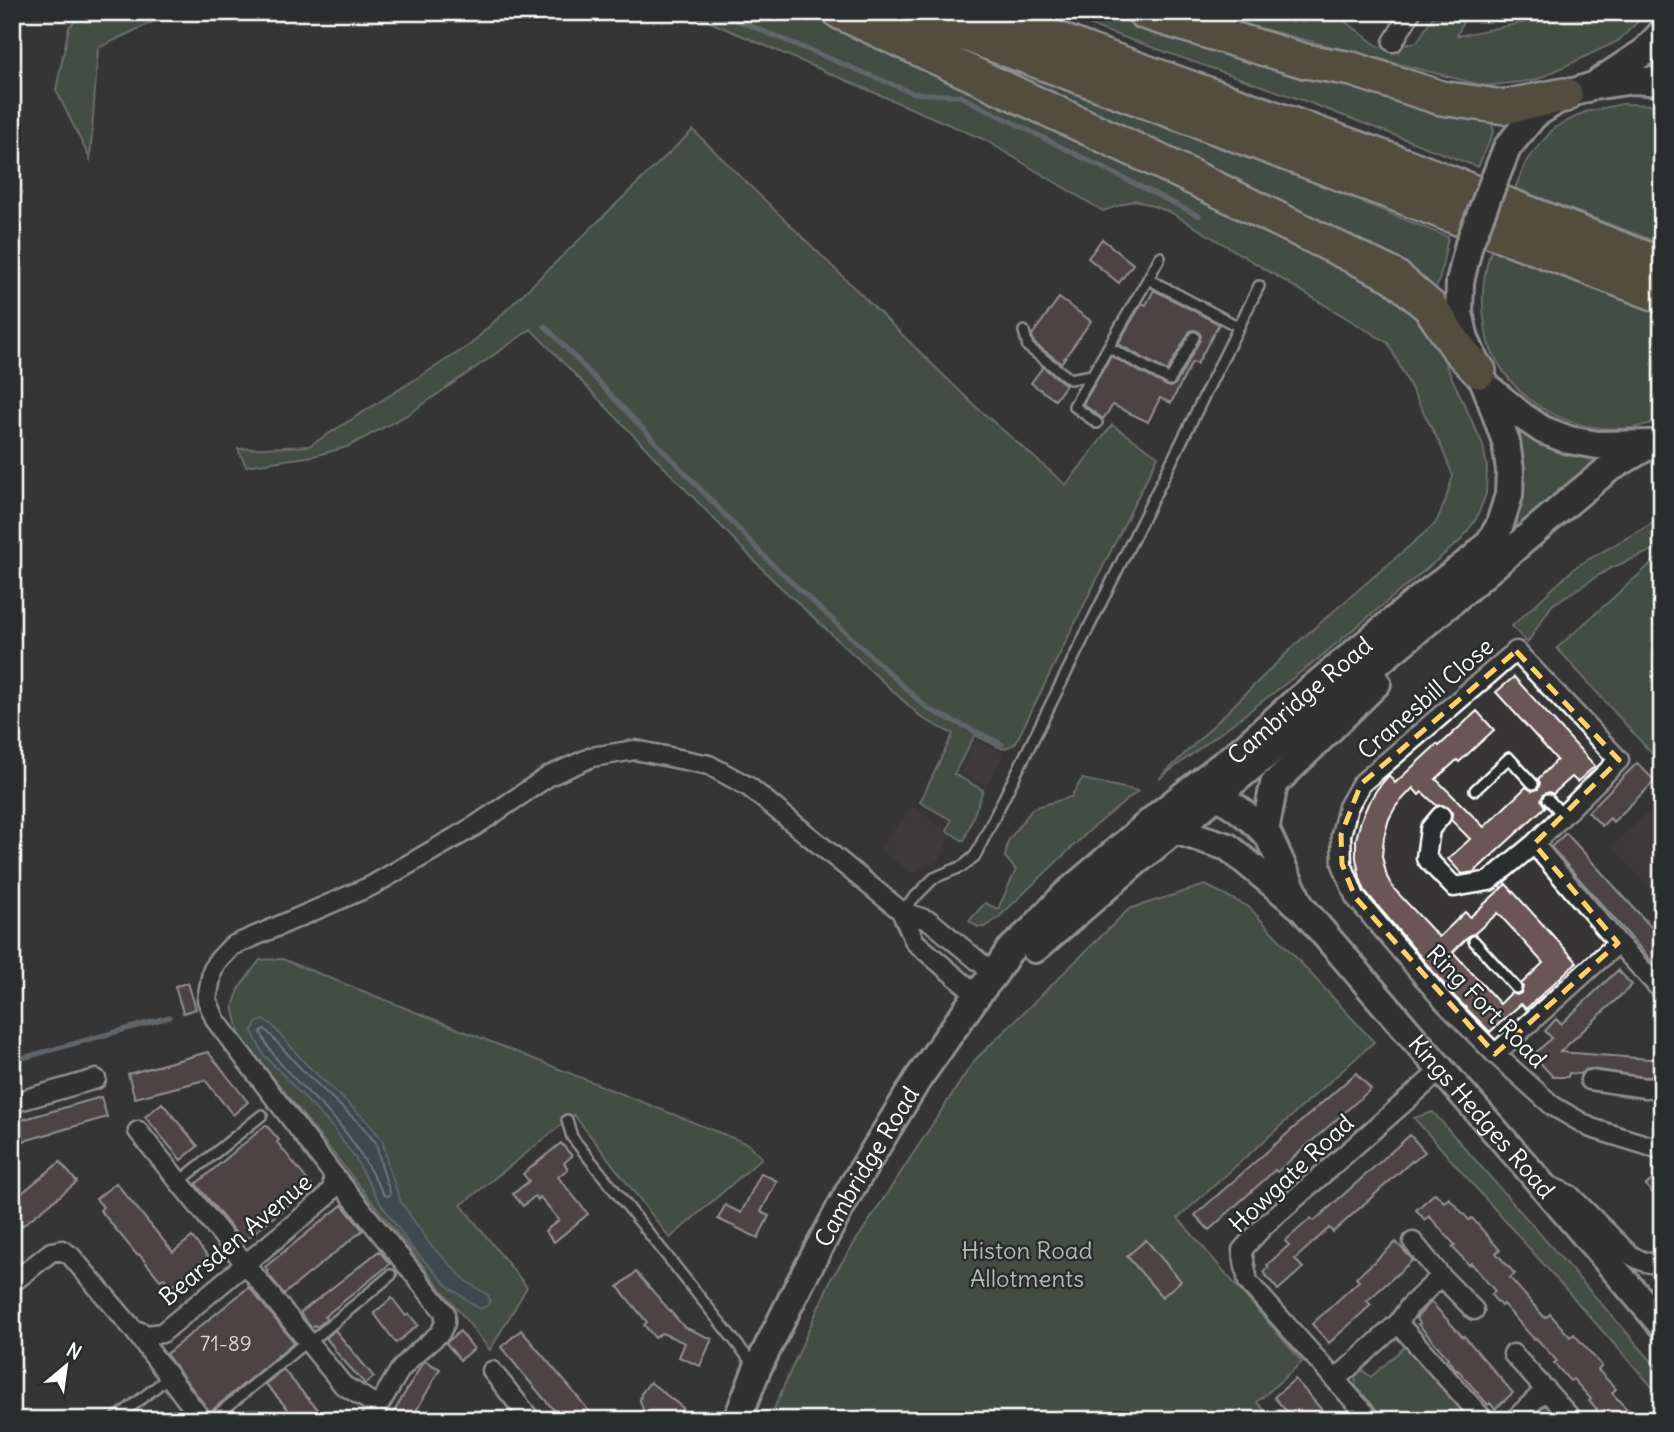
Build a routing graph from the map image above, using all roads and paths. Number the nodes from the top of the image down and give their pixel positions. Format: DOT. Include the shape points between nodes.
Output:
graph roads {
  1 [pos="840,12"];
  2 [pos="906,12"];
  3 [pos="989,12"];
  4 [pos="1144,12"];
  5 [pos="1411,12"];
  6 [pos="1662,33"];
  7 [pos="1393,42"];
  8 [pos="1662,82"];
  9 [pos="1579,91"];
  10 [pos="1160,257"];
  11 [pos="1662,265"];
  12 [pos="1148,279"];
  13 [pos="1259,286"];
  14 [pos="1662,296"];
  15 [pos="1239,327"];
  16 [pos="1024,331"];
  17 [pos="1194,337"];
  18 [pos="1108,347"];
  19 [pos="1092,375"];
  20 [pos="1483,379"];
  21 [pos="1097,423"];
  22 [pos="1656,442"];
  23 [pos="1449,604"];
  24 [pos="1215,784"];
  25 [pos="1533,784"];
  26 [pos="1475,790"];
  27 [pos="1548,799"];
  28 [pos="1563,815"];
  29 [pos="1441,816"];
  30 [pos="1168,821"];
  31 [pos="1265,831"];
  32 [pos="1341,835"];
  33 [pos="1534,844"];
  34 [pos="1228,847"];
  35 [pos="1301,908"];
  36 [pos="901,911"];
  37 [pos="1474,941"];
  38 [pos="1618,943"];
  39 [pos="995,974"];
  40 [pos="1516,988"];
  41 [pos="1662,991"];
  42 [pos="977,995"];
  43 [pos="1495,1054"];
  44 [pos="1441,1070"];
  45 [pos="96,1079"];
  46 [pos="1590,1080"];
  47 [pos="1662,1087"];
  48 [pos="12,1103"];
  49 [pos="262,1115"];
  50 [pos="567,1121"];
  51 [pos="138,1130"];
  52 [pos="1662,1150"];
  53 [pos="333,1174"];
  54 [pos="1539,1181"];
  55 [pos="179,1182"];
  56 [pos="1413,1242"];
  57 [pos="1662,1263"];
  58 [pos="246,1265"];
  59 [pos="391,1275"];
  60 [pos="1441,1276"];
  61 [pos="12,1283"];
  62 [pos="1474,1310"];
  63 [pos="1398,1323"];
  64 [pos="1662,1325"];
  65 [pos="133,1329"];
  66 [pos="308,1342"];
  67 [pos="1513,1354"];
  68 [pos="757,1369"];
  69 [pos="492,1371"];
  70 [pos="169,1377"];
  71 [pos="1335,1380"];
  72 [pos="1546,1389"];
  73 [pos="374,1413"];
  74 [pos="114,1420"];
  75 [pos="202,1420"];
  76 [pos="211,1420"];
  77 [pos="531,1420"];
  78 [pos="737,1420"];
  79 [pos="1371,1420"];
  80 [pos="1484,1420"];
  81 [pos="1514,1420"];
  82 [pos="1573,1420"];
  1 -- 20 [label="highway" via="1394,276 1430,307"];
  2 -- 14 [label="highway"];
  3 -- 11 [label="highway"];
  4 -- 9 [label="highway" via="1441,98 1504,107"];
  5 -- 7 [label="street"];
  6 -- 9 [label="main road, Cambridge Road" via="1644,52"];
  8 -- 9 [label="main road" via="1633,80"];
  9 -- 20 [label="main road, Cambridge Road, bridge" via="1534,115 1507,149 1469,244 1459,313"];
  10 -- 12 [label="lane"];
  12 -- 15 [label="lane"];
  12 -- 18 [label="lane"];
  13 -- 15 [label="lane"];
  15 -- 36 [label="lane" via="975,856 934,878"];
  16 -- 19 [label="lane" via="1028,347 1070,379"];
  17 -- 18 [label="lane" via="1170,380"];
  18 -- 19 [label="lane"];
  19 -- 21 [label="lane" via="1074,406"];
  20 -- 22 [label="main road" via="1522,416 1569,440 1598,445"];
  20 -- 24 [label="main road, Cambridge Road" via="1506,442 1510,470 1509,495 1489,543 1417,601"];
  22 -- 23 [label="main road, Cambridge Road" via="1607,470"];
  23 -- 24 [label="main road, Cambridge Road"];
  23 -- 31 [label="main road, Cambridge Road" via="1396,664 1274,784"];
  24 -- 30 [label="main road"];
  24 -- 31 [label="main road, Kings Hedges Road"];
  24 -- 34 [label="main road"];
  25 -- 26 [label="lane" via="1508,758"];
  27 -- 28 [label="lane"];
  28 -- 32 [label="street, Cranesbill Close" via="1619,760 1516,652 1362,784 1348,807"];
  28 -- 33 [label="street, Cranesbill Close"];
  29 -- 33 [label="street, Cranesbill Close" via="1430,829 1426,858 1454,887 1489,881"];
  30 -- 34 [label="main road, Kings Hedges Road"];
  30 -- 39 [label="main road, Cambridge Road" via="1064,896 1009,951"];
  31 -- 35 [label="main road, Kings Hedges Road"];
  32 -- 43 [label="street, Ring Fort Road" via="1342,864 1355,897"];
  33 -- 38 [label="street"];
  34 -- 35 [label="main road, Kings Hedges Road"];
  35 -- 44 [label="main road, Kings Hedges Road"];
  36 -- 39 [label="street" via="930,921"];
  36 -- 42 [label="street" via="915,942"];
  36 -- 53 [label="street, Bearsden Avenue" via="749,787 709,765 635,750 592,757 549,776 475,826 371,886 232,946 216,963 207,1000 216,1021"];
  37 -- 40 [label="lane"];
  38 -- 41 [label="street"];
  38 -- 43 [label="street" via="1535,1008"];
  39 -- 42 [label="main road, Cambridge Road"];
  42 -- 68 [label="main road, Cambridge Road" via="918,1079 850,1190"];
  43 -- 52 [label="street, Ring Fort Road" via="1564,1114 1591,1128"];
  44 -- 54 [label="main road, Kings Hedges Road"];
  44 -- 71 [label="street, Howgate Road" via="1242,1250 1248,1282"];
  45 -- 48 [label="street"];
  46 -- 47 [label="street"];
  49 -- 55 [label="lane"];
  50 -- 68 [label="lane" via="572,1137"];
  51 -- 55 [label="street"];
  53 -- 58 [label="street, Bearsden Avenue" via="332,1188 324,1199"];
  53 -- 73 [label="street" via="444,1313 440,1333 400,1370"];
  54 -- 57 [label="street" via="1570,1195 1629,1254 1641,1261"];
  54 -- 64 [label="main road, Kings Hedges Road"];
  55 -- 58 [label="street"];
  56 -- 60 [label="street"];
  58 -- 65 [label="street, Bearsden Avenue" via="162,1333 148,1335"];
  58 -- 66 [label="street"];
  59 -- 66 [label="lane"];
  60 -- 62 [label="street"];
  60 -- 63 [label="street"];
  61 -- 65 [label="street" via="51,1252 62,1250"];
  63 -- 71 [label="street"];
  63 -- 80 [label="street"];
  65 -- 70 [label="street"];
  66 -- 73 [label="street"];
  66 -- 76 [label="lane"];
  67 -- 72 [label="street"];
  68 -- 78 [label="main road, Cambridge Road"];
  69 -- 77 [label="street"];
  70 -- 74 [label="lane"];
  70 -- 75 [label="street"];
  71 -- 79 [label="street, Howgate Road"];
  72 -- 81 [label="street"];
  72 -- 82 [label="street"];
}
